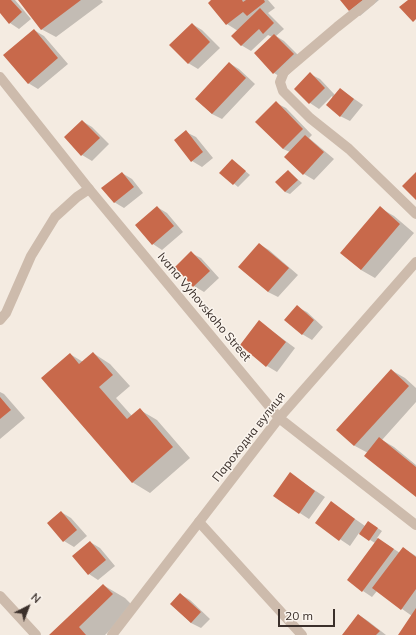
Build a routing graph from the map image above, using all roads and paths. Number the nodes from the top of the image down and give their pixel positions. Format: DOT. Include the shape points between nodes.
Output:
graph roads {
  1 [pos="371,0"];
  2 [pos="0,77"];
  3 [pos="89,189"];
  4 [pos="416,214"];
  5 [pos="416,262"];
  6 [pos="0,320"];
  7 [pos="279,418"];
  8 [pos="199,522"];
  9 [pos="416,525"];
  10 [pos="0,596"];
  11 [pos="36,635"];
  12 [pos="112,635"];
  13 [pos="302,635"];
  1 -- 4 [label="street" via="336,26 284,72 280,82 283,91 310,118 348,149"];
  2 -- 3 [label="street, Ivana Vyhovskoho Street"];
  3 -- 6 [label="street" via="55,217 31,256 6,313"];
  3 -- 7 [label="street, Ivana Vyhovskoho Street"];
  5 -- 7 [label="street, Пароходна вулиця"];
  7 -- 8 [label="street, Пароходна вулиця"];
  7 -- 9 [label="street, Ivana Vyhovskoho Street"];
  8 -- 12 [label="street, Пароходна вулиця"];
  8 -- 13 [label="street"];
  10 -- 11 [label="street"];
}
